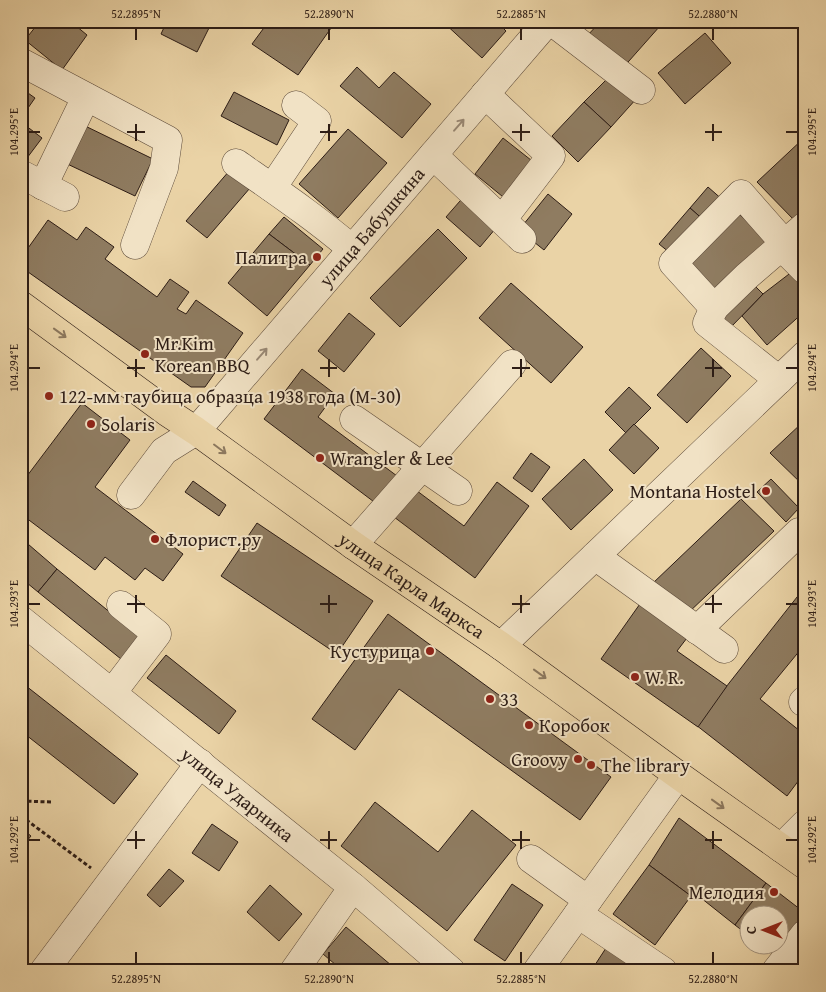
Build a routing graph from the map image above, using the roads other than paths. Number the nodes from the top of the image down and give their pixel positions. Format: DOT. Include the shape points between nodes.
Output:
graph roads {
  1 [pos="549,21"];
  2 [pos="21,62"];
  3 [pos="641,90"];
  4 [pos="485,94"];
  5 [pos="86,97"];
  6 [pos="296,105"];
  7 [pos="433,155"];
  8 [pos="236,164"];
  9 [pos="43,186"];
  10 [pos="272,188"];
  11 [pos="502,220"];
  12 [pos="805,226"];
  13 [pos="522,239"];
  14 [pos="135,245"];
  15 [pos="783,245"];
  16 [pos="352,249"];
  17 [pos="805,270"];
  18 [pos="21,304"];
  19 [pos="714,308"];
  20 [pos="805,355"];
  21 [pos="512,364"];
  22 [pos="779,380"];
  23 [pos="354,419"];
  24 [pos="196,432"];
  25 [pos="458,491"];
  26 [pos="131,495"];
  27 [pos="805,532"];
  28 [pos="353,545"];
  29 [pos="595,556"];
  30 [pos="121,605"];
  31 [pos="21,620"];
  32 [pos="698,630"];
  33 [pos="500,646"];
  34 [pos="724,650"];
  35 [pos="112,693"];
  36 [pos="200,763"];
  37 [pos="678,775"];
  38 [pos="805,824"];
  39 [pos="781,848"];
  40 [pos="530,859"];
  41 [pos="805,865"];
  42 [pos="353,886"];
  43 [pos="583,907"];
  44 [pos="805,934"];
  45 [pos="438,966"];
  46 [pos="44,971"];
  47 [pos="294,971"];
  48 [pos="537,971"];
  49 [pos="663,971"];
  50 [pos="776,971"];
  1 -- 3 [label="street"];
  1 -- 4 [label="street, улица Бабушкина"];
  2 -- 5 [label="street"];
  7 -- 4 [label="street, улица Бабушкина, one-way"];
  4 -- 11 [label="street" via="550,156"];
  5 -- 9 [label="street"];
  5 -- 14 [label="street" via="168,140 164,168"];
  6 -- 10 [label="street" via="317,121"];
  7 -- 11 [label="street"];
  7 -- 16 [label="street, улица Бабушкина"];
  8 -- 10 [label="street"];
  10 -- 16 [label="street"];
  11 -- 13 [label="street"];
  12 -- 15 [label="street"];
  15 -- 17 [label="street"];
  15 -- 19 [label="street"];
  15 -- 19 [label="street" via="741,194 673,263"];
  24 -- 16 [label="street, улица Бабушкина, one-way"];
  18 -- 24 [label="main road, улица Карла Маркса, one-way"];
  19 -- 22 [label="street" via="707,323"];
  20 -- 22 [label="street"];
  21 -- 28 [label="street"];
  22 -- 29 [label="street"];
  23 -- 25 [label="street"];
  24 -- 26 [label="street, улица Бабушкина" via="164,451"];
  24 -- 28 [label="main road, улица Карла Маркса, one-way"];
  27 -- 32 [label="street" via="799,532"];
  28 -- 33 [label="main road, улица Карла Маркса"];
  29 -- 32 [label="street"];
  29 -- 33 [label="street"];
  30 -- 35 [label="street" via="157,634"];
  31 -- 35 [label="street, улица Ударника"];
  32 -- 34 [label="street"];
  33 -- 37 [label="main road, улица Карла Маркса, one-way"];
  35 -- 36 [label="street, улица Ударника"];
  36 -- 42 [label="street, улица Ударника"];
  36 -- 46 [label="street"];
  37 -- 39 [label="main road, улица Карла Маркса, one-way"];
  37 -- 43 [label="street"];
  38 -- 39 [label="street"];
  39 -- 41 [label="main road, улица Карла Маркса"];
  40 -- 43 [label="street"];
  42 -- 45 [label="street, улица Ударника"];
  42 -- 47 [label="street"];
  43 -- 48 [label="street"];
  43 -- 49 [label="street"];
  44 -- 50 [label="street"];
}
